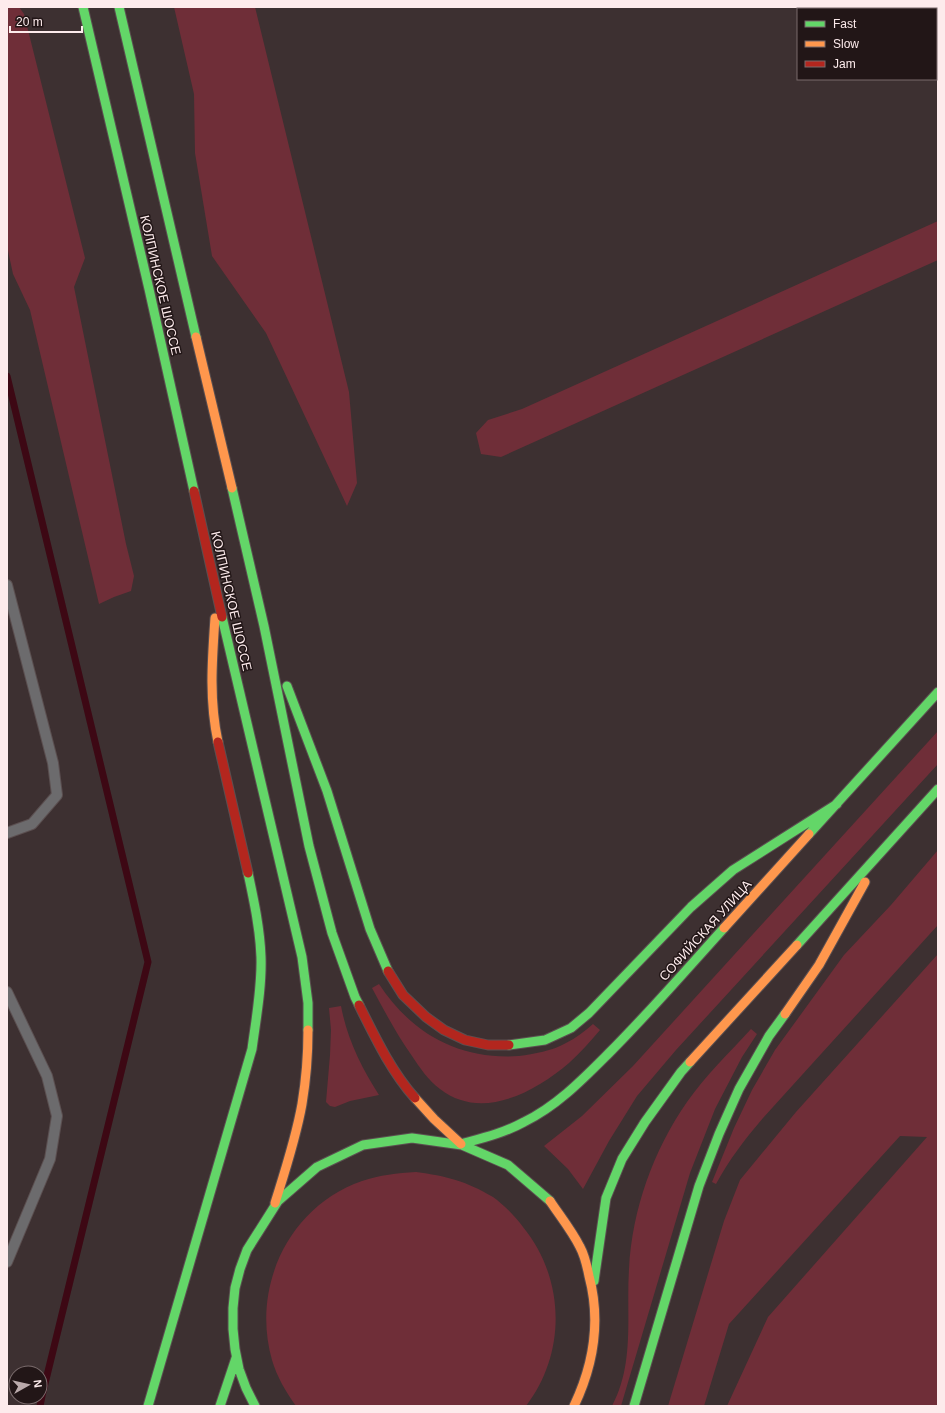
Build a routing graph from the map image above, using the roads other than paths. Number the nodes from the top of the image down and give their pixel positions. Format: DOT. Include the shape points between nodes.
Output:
graph roads {
  1 [pos="83,7"];
  2 [pos="119,7"];
  3 [pos="7,584"];
  4 [pos="217,595"];
  5 [pos="264,626"];
  6 [pos="938,692"];
  7 [pos="938,789"];
  8 [pos="837,804"];
  9 [pos="7,833"];
  10 [pos="885,848"];
  11 [pos="7,992"];
  12 [pos="461,1144"];
  13 [pos="275,1203"];
  14 [pos="7,1262"];
  15 [pos="593,1286"];
  16 [pos="236,1358"];
  17 [pos="148,1406"];
  18 [pos="220,1406"];
  19 [pos="255,1406"];
  20 [pos="574,1406"];
  21 [pos="634,1406"];
  1 -- 4 [label="main road, КОЛПИНСКОЕ ШОССЕ"];
  2 -- 5 [label="main road, КОЛПИНСКОЕ ШОССЕ"];
  3 -- 9 [label="lane" via="53,763 57,795 32,824"];
  4 -- 13 [label="main road, КОЛПИНСКОЕ ШОССЕ" via="302,958 308,1003 308,1053 302,1104"];
  4 -- 17 [label="main road" via="211,682 215,728 256,910 261,958 258,1006 252,1049 242,1086"];
  5 -- 8 [label="main road" via="327,791 370,929 388,971 403,995 426,1017 444,1030 466,1040 488,1045 512,1045 545,1040 570,1028 590,1013 692,907 733,870"];
  5 -- 12 [label="main road, КОЛПИНСКОЕ ШОССЕ" via="309,846 332,932 356,997 382,1050 409,1091"];
  6 -- 8 [label="main road, СОФИЙСКАЯ УЛИЦА"];
  7 -- 10 [label="main road"];
  8 -- 12 [label="main road, СОФИЙСКАЯ УЛИЦА" via="625,1037 563,1097 536,1116 508,1130"];
  10 -- 15 [label="main road" via="682,1072 641,1128 622,1159 606,1198"];
  10 -- 21 [label="main road" via="818,965 769,1036 739,1089 699,1186"];
  11 -- 14 [label="lane" via="47,1076 57,1116 50,1159"];
  12 -- 13 [label="main road, КОЛПИНСКОЕ ШОССЕ" via="427,1138 393,1139 359,1146 328,1159 299,1179"];
  12 -- 15 [label="main road, КОЛПИНСКОЕ ШОССЕ" via="499,1159 533,1182 561,1212 581,1247"];
  13 -- 16 [label="main road, КОЛПИНСКОЕ ШОССЕ" via="256,1231 242,1261 234,1294 232,1326"];
  15 -- 20 [label="main road, КОЛПИНСКОЕ ШОССЕ" via="596,1321 593,1356 583,1390"];
  16 -- 18 [label="main road"];
  16 -- 19 [label="main road, КОЛПИНСКОЕ ШОССЕ" via="248,1394"];
}
